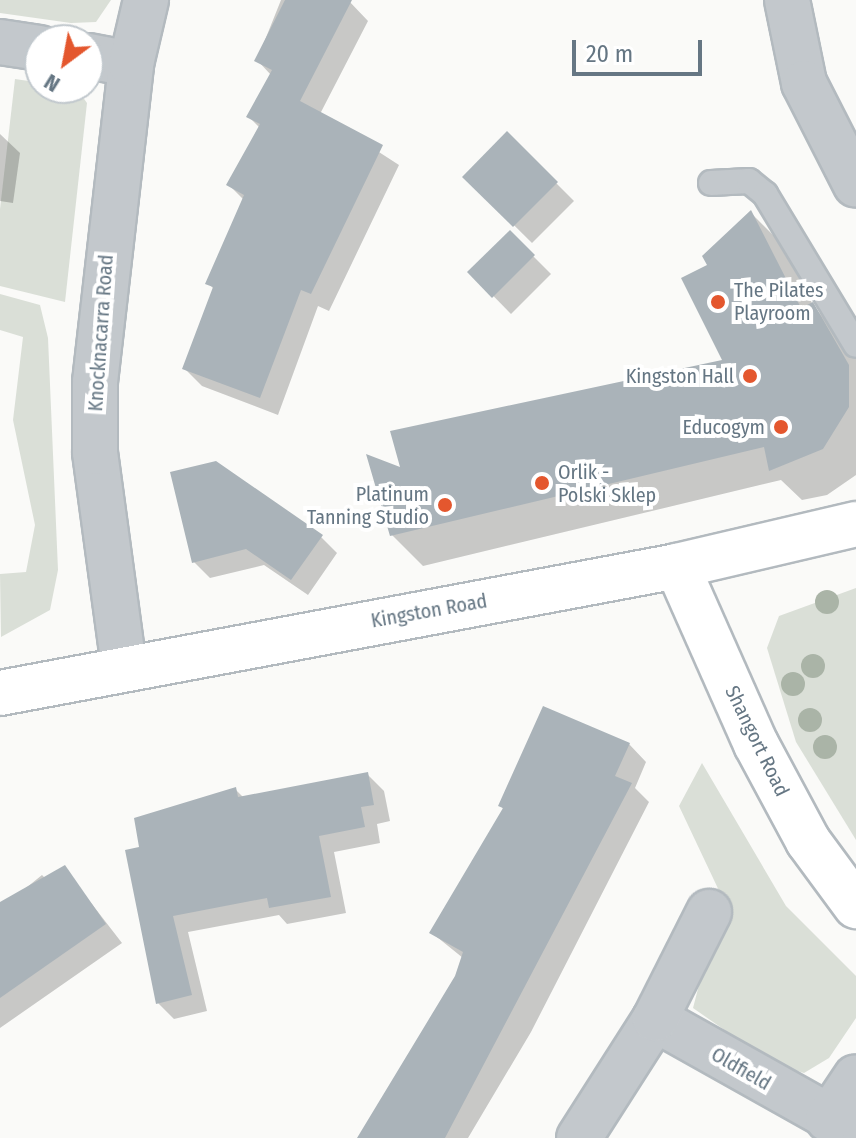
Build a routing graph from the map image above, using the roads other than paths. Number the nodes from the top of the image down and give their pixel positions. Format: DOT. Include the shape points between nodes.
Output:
graph roads {
  1 [pos="146,0"];
  2 [pos="787,0"];
  3 [pos="0,42"];
  4 [pos="24,46"];
  5 [pos="104,59"];
  6 [pos="131,64"];
  7 [pos="711,183"];
  8 [pos="856,185"];
  9 [pos="856,345"];
  10 [pos="856,524"];
  11 [pos="677,566"];
  12 [pos="124,667"];
  13 [pos="0,693"];
  14 [pos="856,906"];
  15 [pos="709,912"];
  16 [pos="655,1019"];
  17 [pos="856,1077"];
  18 [pos="842,1125"];
  19 [pos="579,1138"];
  1 -- 6 [label="street, Knocknacarra Road"];
  2 -- 8 [label="street" via="804,83"];
  3 -- 4 [label="street"];
  5 -- 6 [label="street"];
  6 -- 12 [label="street, Knocknacarra Road" via="98,316 94,402"];
  7 -- 9 [label="lane" via="749,181 765,194"];
  10 -- 11 [label="main road, Kingston Road"];
  11 -- 12 [label="main road, Kingston Road"];
  11 -- 14 [label="main road, Shangort Road" via="756,744 808,841"];
  12 -- 13 [label="main road, Kingston Road"];
  15 -- 16 [label="street"];
  16 -- 18 [label="street, Oldfield"];
  16 -- 19 [label="street"];
  17 -- 18 [label="street, Oldfield"];
}
